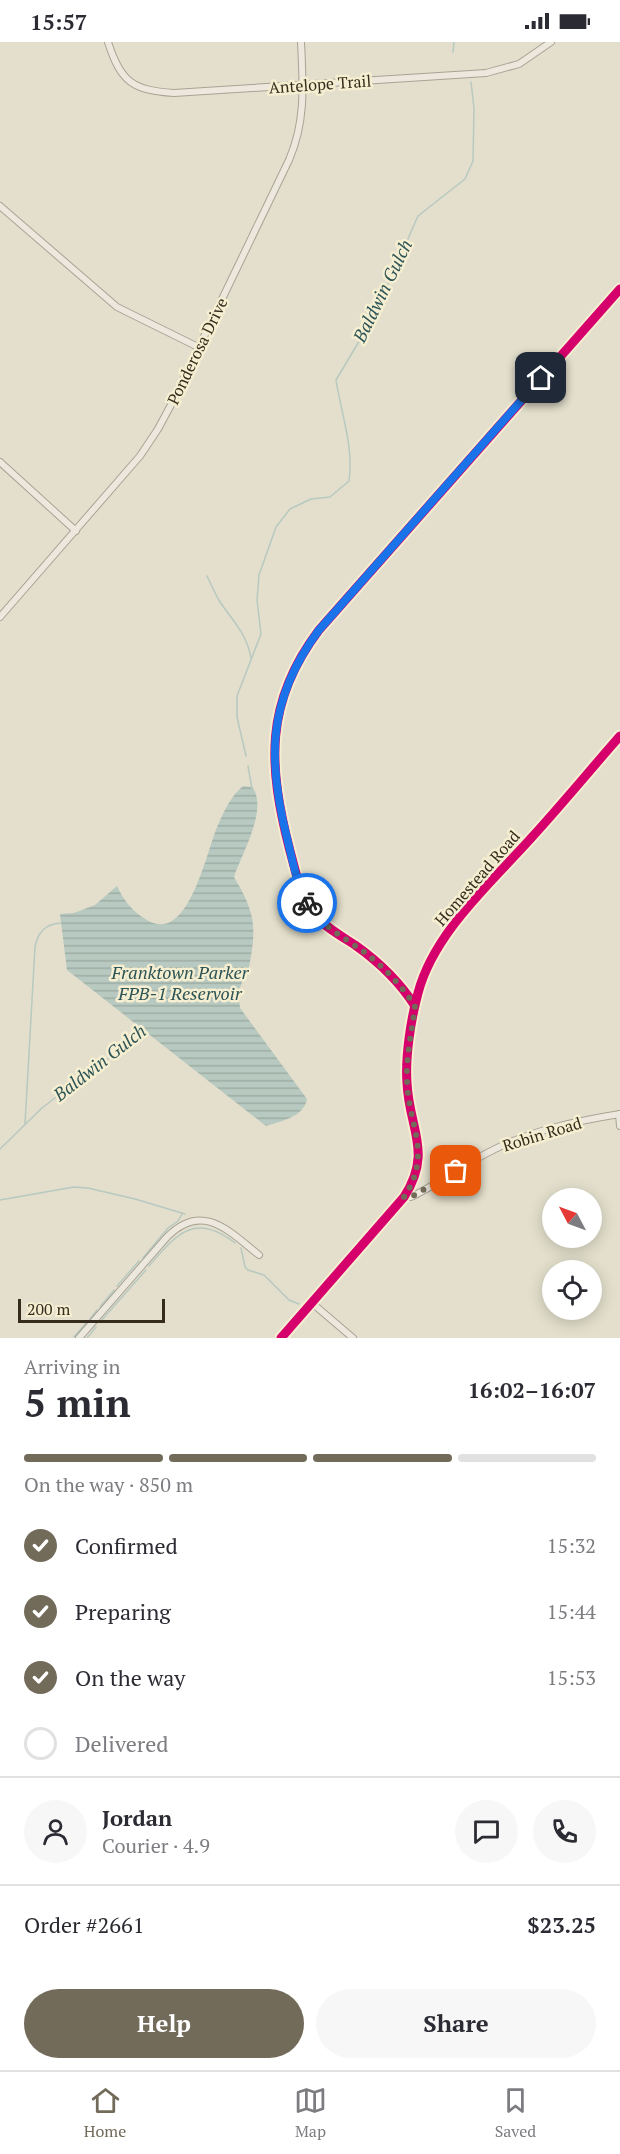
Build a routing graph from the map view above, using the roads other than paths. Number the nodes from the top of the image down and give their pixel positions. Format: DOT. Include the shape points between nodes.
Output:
graph roads {
  1 [pos="108,42"];
  2 [pos="301,42"];
  3 [pos="551,42"];
  4 [pos="302,84"];
  5 [pos="0,206"];
  6 [pos="620,289"];
  7 [pos="200,348"];
  8 [pos="0,462"];
  9 [pos="76,531"];
  10 [pos="0,616"];
  11 [pos="620,736"];
  12 [pos="415,1006"];
  13 [pos="620,1114"];
  14 [pos="620,1126"];
  15 [pos="404,1197"];
  16 [pos="259,1255"];
  17 [pos="312,1303"];
  18 [pos="79,1338"];
  19 [pos="281,1338"];
  20 [pos="353,1338"];
  1 -- 4 [label="street, Antelope Trail" via="127,80 150,91 192,93"];
  2 -- 4 [label="street, Ponderosa Drive"];
  3 -- 4 [label="street, Antelope Trail" via="529,59 495,71"];
  4 -- 7 [label="street, Ponderosa Drive" via="301,125 294,149"];
  5 -- 7 [label="street" via="117,306"];
  6 -- 12 [label="street" via="319,630 297,664 282,702 274,748 277,792 306,900 322,922 384,969"];
  7 -- 9 [label="street, Ponderosa Drive" via="152,440"];
  8 -- 9 [label="street"];
  9 -- 10 [label="street, Ponderosa Drive"];
  11 -- 12 [label="street, Homestead Road" via="458,920 430,962"];
  12 -- 15 [label="street, Homestead Road" via="406,1073 419,1161"];
  13 -- 14 [label="street"];
  13 -- 15 [label="street, Robin Road" via="514,1141 421,1192"];
  15 -- 17 [label="street, Homestead Road"];
  16 -- 18 [label="street" via="221,1225 203,1220 183,1224 167,1237"];
  17 -- 19 [label="street, Homestead Road"];
  17 -- 20 [label="street"];
}
